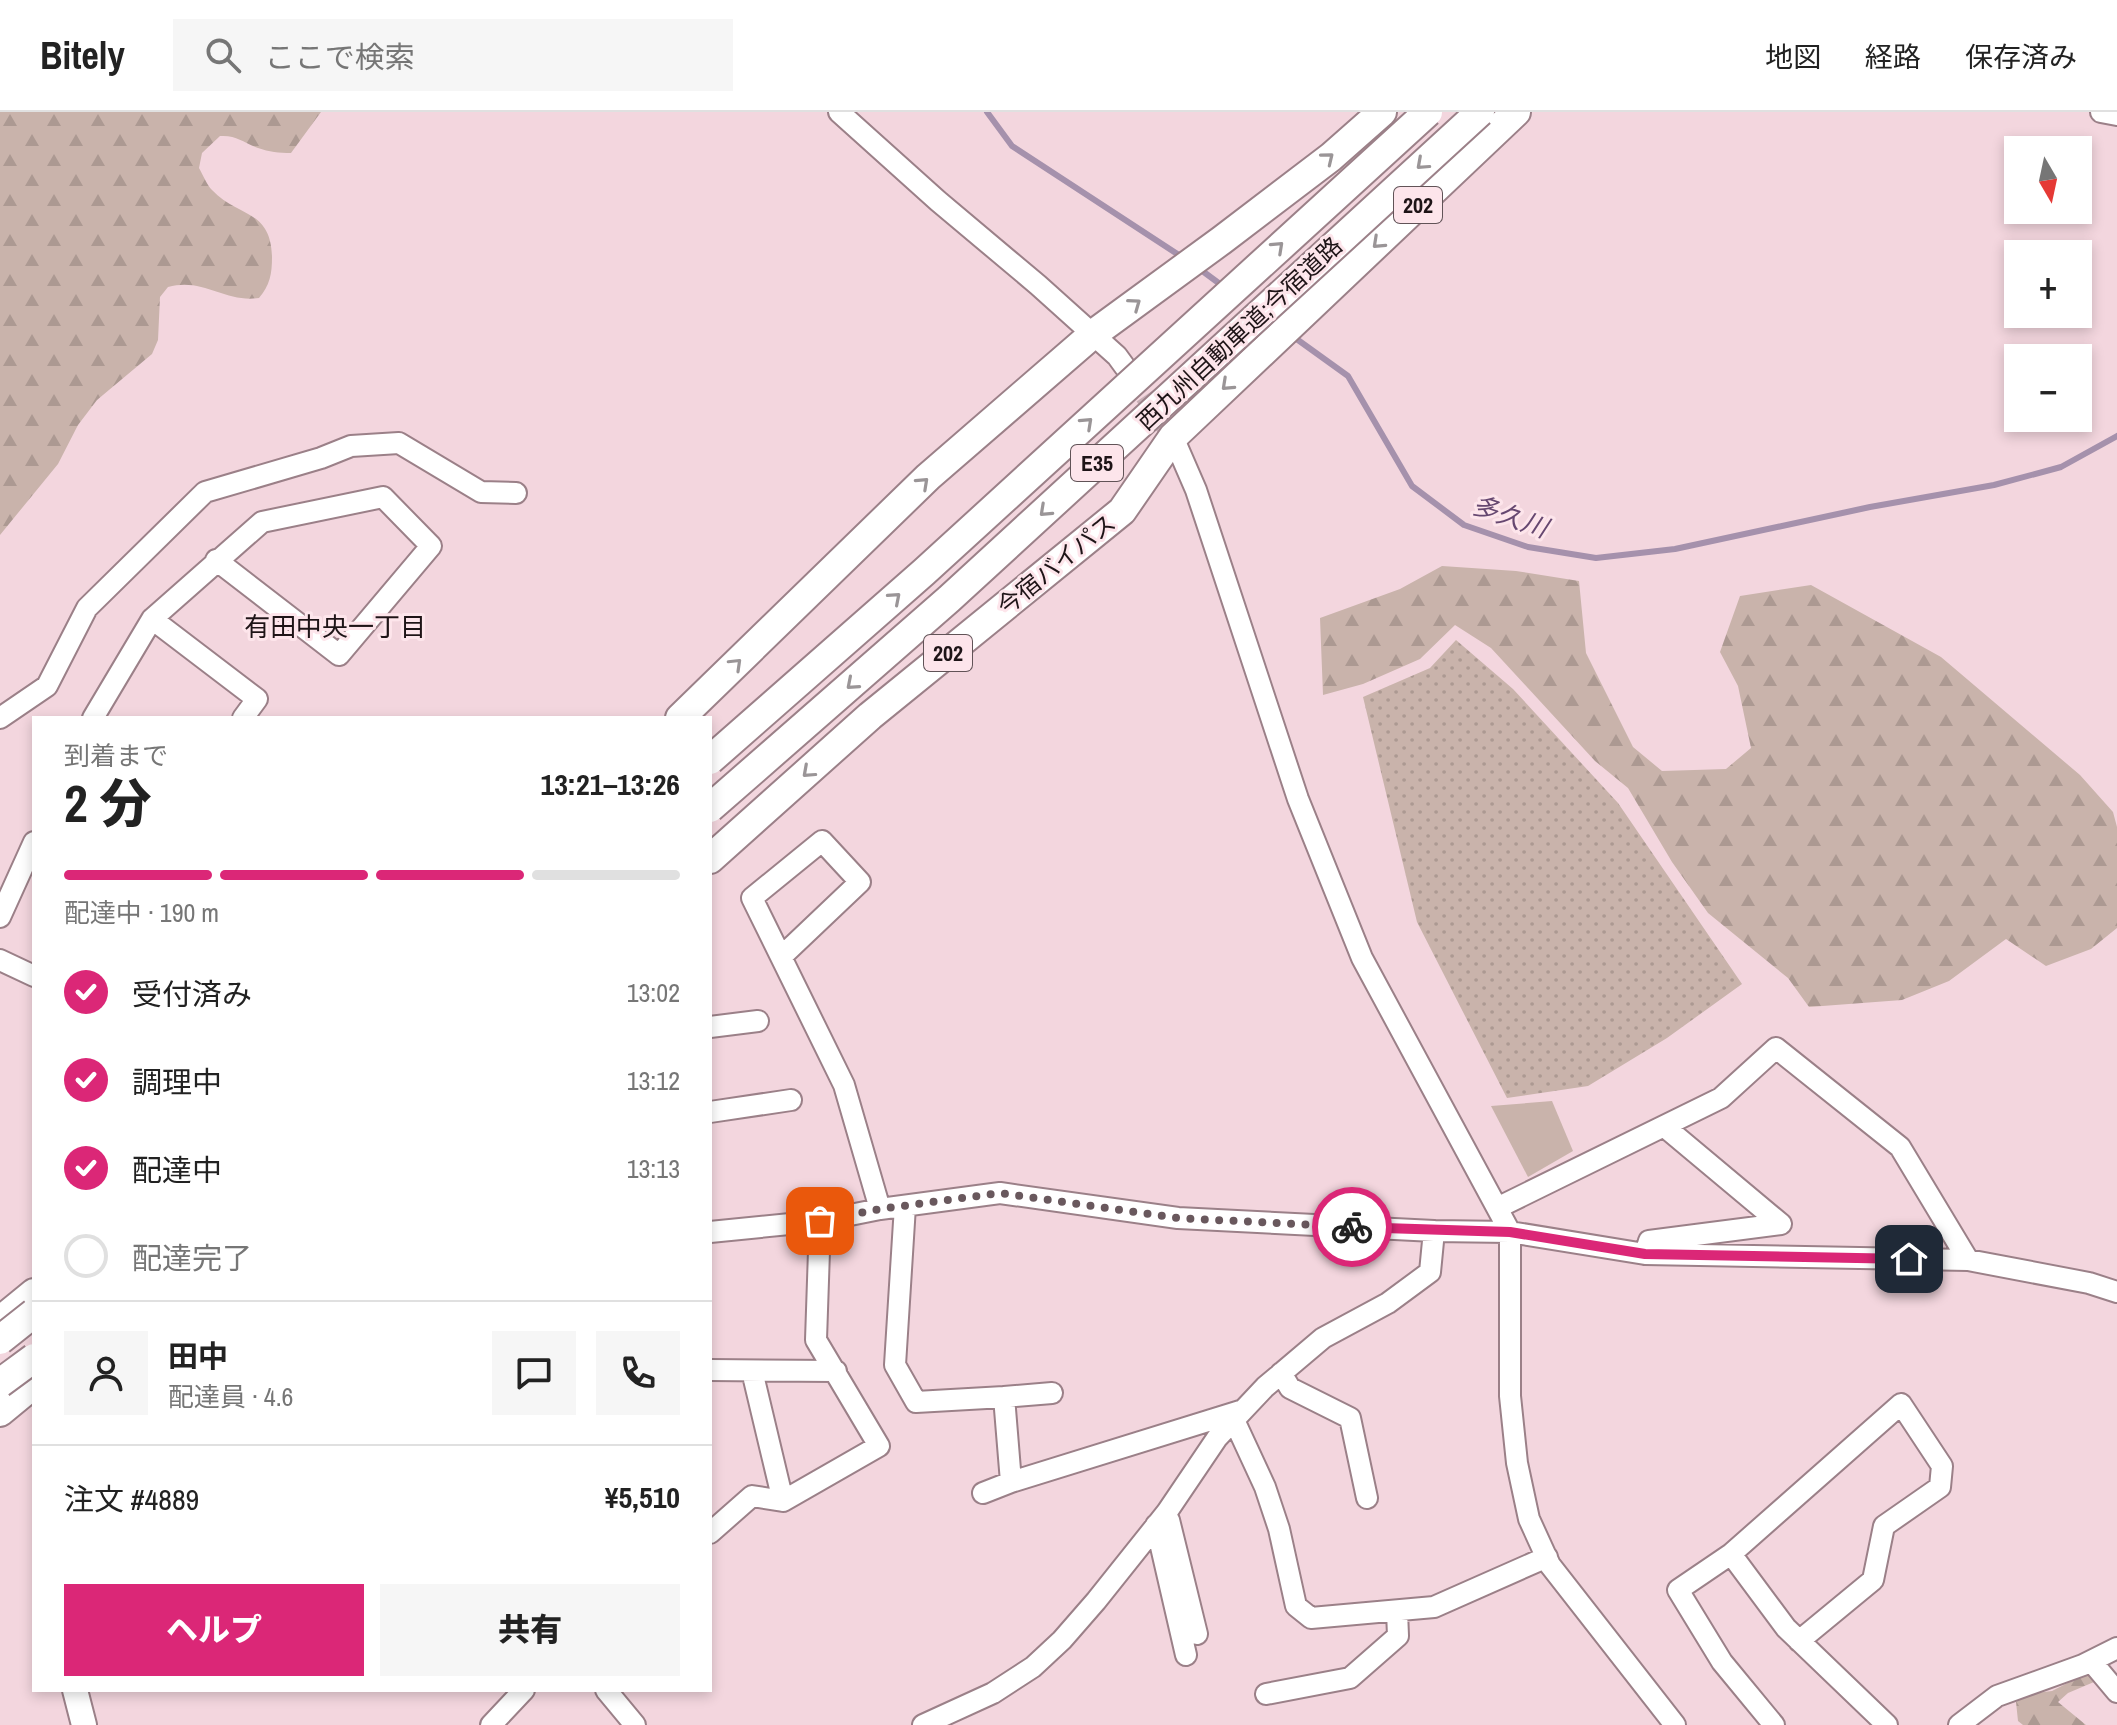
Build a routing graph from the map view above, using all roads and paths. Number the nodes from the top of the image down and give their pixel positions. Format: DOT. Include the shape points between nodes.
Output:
graph roads {
  1 [pos="839,112"];
  2 [pos="1382,112"];
  3 [pos="1428,112"];
  4 [pos="1480,112"];
  5 [pos="1516,112"];
  6 [pos="2101,112"];
  7 [pos="2117,115"];
  8 [pos="1092,335"];
  9 [pos="1125,367"];
  10 [pos="1173,437"];
  11 [pos="516,493"];
  12 [pos="216,560"];
  13 [pos="152,619"];
  14 [pos="94,716"];
  15 [pos="244,716"];
  16 [pos="682,716"];
  17 [pos="0,718"];
  18 [pos="712,758"];
  19 [pos="712,806"];
  20 [pos="32,846"];
  21 [pos="712,857"];
  22 [pos="0,917"];
  23 [pos="781,957"];
  24 [pos="0,960"];
  25 [pos="32,975"];
  26 [pos="758,1021"];
  27 [pos="712,1027"];
  28 [pos="791,1100"];
  29 [pos="712,1112"];
  30 [pos="1665,1127"];
  31 [pos="905,1206"];
  32 [pos="1497,1208"];
  33 [pos="880,1209"];
  34 [pos="820,1221"];
  35 [pos="1434,1231"];
  36 [pos="712,1232"];
  37 [pos="1510,1232"];
  38 [pos="1645,1254"];
  39 [pos="1968,1260"];
  40 [pos="2117,1292"];
  41 [pos="32,1295"];
  42 [pos="9,1318"];
  43 [pos="32,1359"];
  44 [pos="712,1370"];
  45 [pos="752,1371"];
  46 [pos="836,1371"];
  47 [pos="1281,1373"];
  48 [pos="0,1383"];
  49 [pos="32,1387"];
  50 [pos="32,1391"];
  51 [pos="1052,1393"];
  52 [pos="1004,1397"];
  53 [pos="0,1412"];
  54 [pos="1239,1415"];
  55 [pos="1011,1482"];
  56 [pos="983,1493"];
  57 [pos="1367,1498"];
  58 [pos="783,1501"];
  59 [pos="1161,1519"];
  60 [pos="712,1531"];
  61 [pos="1731,1554"];
  62 [pos="1547,1557"];
  63 [pos="1397,1611"];
  64 [pos="1197,1634"];
  65 [pos="1799,1641"];
  66 [pos="2117,1648"];
  67 [pos="1186,1655"];
  68 [pos="2091,1661"];
  69 [pos="76,1692"];
  70 [pos="522,1692"];
  71 [pos="608,1692"];
  72 [pos="2117,1692"];
  73 [pos="1266,1694"];
  74 [pos="84,1725"];
  75 [pos="491,1725"];
  76 [pos="635,1725"];
  77 [pos="923,1725"];
  78 [pos="1675,1725"];
  79 [pos="1774,1725"];
  80 [pos="1887,1725"];
  81 [pos="1959,1725"];
  1 -- 8 [label="street"];
  8 -- 2 [label="highway, one-way" via="1331,157"];
  18 -- 3 [label="highway, 西九州自動車道;今宿道路 / E35, one-way, bridge"];
  4 -- 19 [label="highway, 西九州自動車道;今宿道路 / E35, one-way, bridge" via="949,599"];
  5 -- 10 [label="highway, 今宿バイパス / 202, one-way"];
  6 -- 7 [label="street"];
  8 -- 9 [label="street"];
  16 -- 8 [label="highway, one-way" via="928,477"];
  10 -- 21 [label="highway, 今宿バイパス / 202, one-way" via="1122,511 870,716"];
  10 -- 32 [label="street" via="1196,490 1298,799 1362,958"];
  11 -- 17 [label="street" via="481,492 399,443 351,446 205,492 87,608 47,686"];
  12 -- 12 [label="street" via="262,522 383,497 431,546 339,655"];
  12 -- 13 [label="street"];
  13 -- 14 [label="street"];
  13 -- 15 [label="street" via="257,699"];
  20 -- 22 [label="street"];
  23 -- 23 [label="street" via="752,898 822,841 860,882"];
  23 -- 33 [label="street" via="844,1085"];
  24 -- 25 [label="street"];
  26 -- 27 [label="street"];
  28 -- 29 [label="street"];
  30 -- 32 [label="street"];
  30 -- 38 [label="street" via="1781,1224 1649,1241"];
  30 -- 39 [label="street" via="1721,1098 1776,1048 1900,1147"];
  31 -- 33 [label="street"];
  31 -- 35 [label="street" via="1000,1193 1178,1218"];
  31 -- 52 [label="street" via="895,1365 916,1402"];
  32 -- 37 [label="street"];
  33 -- 34 [label="street"];
  34 -- 36 [label="street"];
  34 -- 46 [label="street" via="816,1340"];
  35 -- 37 [label="street"];
  35 -- 47 [label="street" via="1430,1272 1388,1303 1323,1338"];
  37 -- 38 [label="street"];
  37 -- 62 [label="street" via="1510,1396 1517,1463 1529,1519"];
  38 -- 39 [label="street"];
  39 -- 40 [label="street"];
  41 -- 42 [label="highway"];
  42 -- 49 [label="main road"];
  43 -- 48 [label="highway, bridge"];
  44 -- 45 [label="street"];
  45 -- 46 [label="street"];
  45 -- 58 [label="street"];
  46 -- 58 [label="street" via="879,1446"];
  47 -- 54 [label="street"];
  47 -- 57 [label="street" via="1290,1388 1350,1418"];
  50 -- 53 [label="highway"];
  51 -- 52 [label="street"];
  52 -- 55 [label="street"];
  54 -- 55 [label="street"];
  54 -- 59 [label="street"];
  54 -- 63 [label="street" via="1274,1515 1296,1606 1311,1618"];
  55 -- 56 [label="street"];
  58 -- 60 [label="street" via="752,1496"];
  59 -- 64 [label="street"];
  59 -- 67 [label="street"];
  59 -- 77 [label="street" via="1087,1611 1033,1667 993,1693"];
  61 -- 65 [label="street"];
  61 -- 65 [label="street" via="1901,1404 1942,1466 1940,1487 1884,1526 1873,1580"];
  61 -- 79 [label="street" via="1678,1590 1722,1662"];
  62 -- 63 [label="street" via="1434,1607"];
  62 -- 78 [label="street"];
  63 -- 73 [label="street" via="1398,1636 1350,1678"];
  65 -- 80 [label="street"];
  66 -- 68 [label="street"];
  68 -- 72 [label="street"];
  68 -- 81 [label="street" via="1997,1696"];
  69 -- 74 [label="main road"];
  70 -- 75 [label="street"];
  71 -- 76 [label="street"];
}
